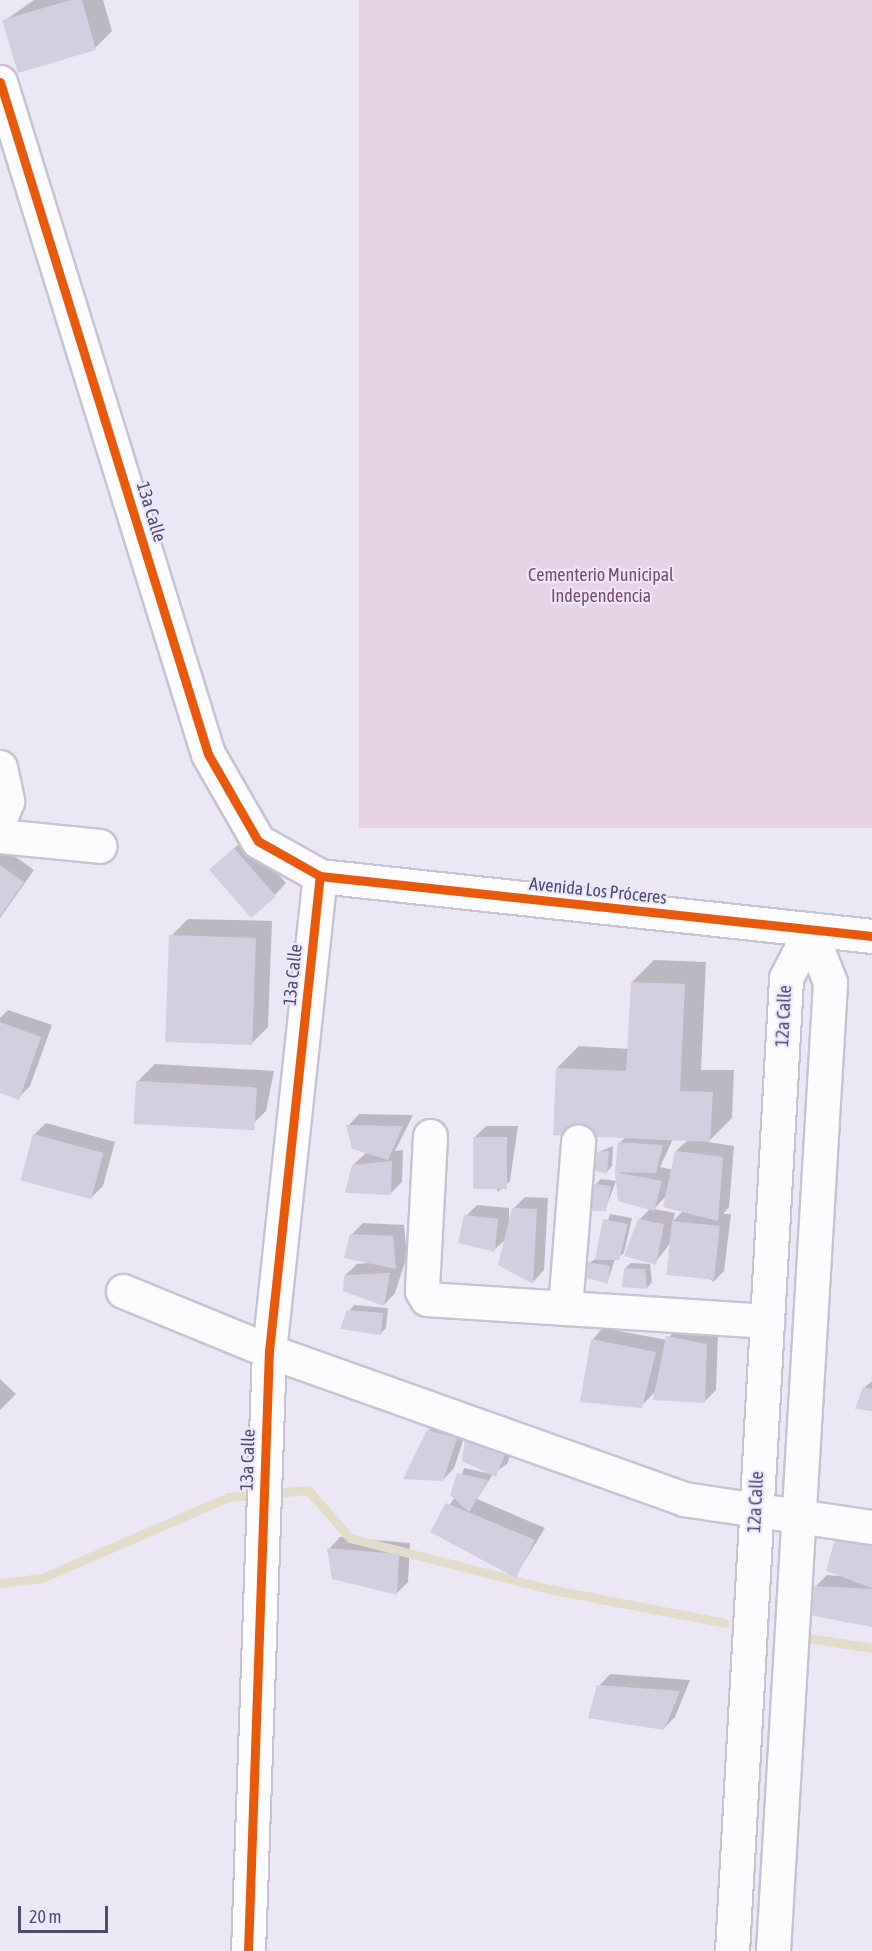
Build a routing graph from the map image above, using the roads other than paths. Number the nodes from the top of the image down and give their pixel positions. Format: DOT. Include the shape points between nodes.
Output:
graph roads {
  1 [pos="0,82"];
  2 [pos="0,767"];
  3 [pos="0,818"];
  4 [pos="0,837"];
  5 [pos="100,846"];
  6 [pos="320,876"];
  7 [pos="810,931"];
  8 [pos="872,936"];
  9 [pos="430,1136"];
  10 [pos="578,1142"];
  11 [pos="123,1291"];
  12 [pos="565,1308"];
  13 [pos="766,1321"];
  14 [pos="269,1351"];
  15 [pos="756,1511"];
  16 [pos="798,1515"];
  17 [pos="872,1527"];
  18 [pos="248,1951"];
  19 [pos="732,1951"];
  20 [pos="773,1951"];
  1 -- 6 [label="street, 13a Calle" via="208,754 258,842"];
  2 -- 3 [label="street" via="7,801"];
  4 -- 5 [label="street"];
  6 -- 7 [label="street, Avenida Los Próceres"];
  6 -- 14 [label="street, 13a Calle"];
  7 -- 8 [label="street, Avenida Los Próceres"];
  7 -- 13 [label="street, 12a Calle" via="786,978"];
  7 -- 16 [label="street" via="830,982"];
  9 -- 12 [label="street" via="422,1291 427,1299"];
  10 -- 12 [label="street"];
  11 -- 14 [label="street"];
  12 -- 13 [label="street"];
  13 -- 15 [label="street, 12a Calle"];
  14 -- 15 [label="street" via="684,1499"];
  14 -- 18 [label="street, 13a Calle"];
  15 -- 16 [label="street"];
  15 -- 19 [label="street, 12a Calle"];
  16 -- 17 [label="street"];
  16 -- 20 [label="street"];
}
